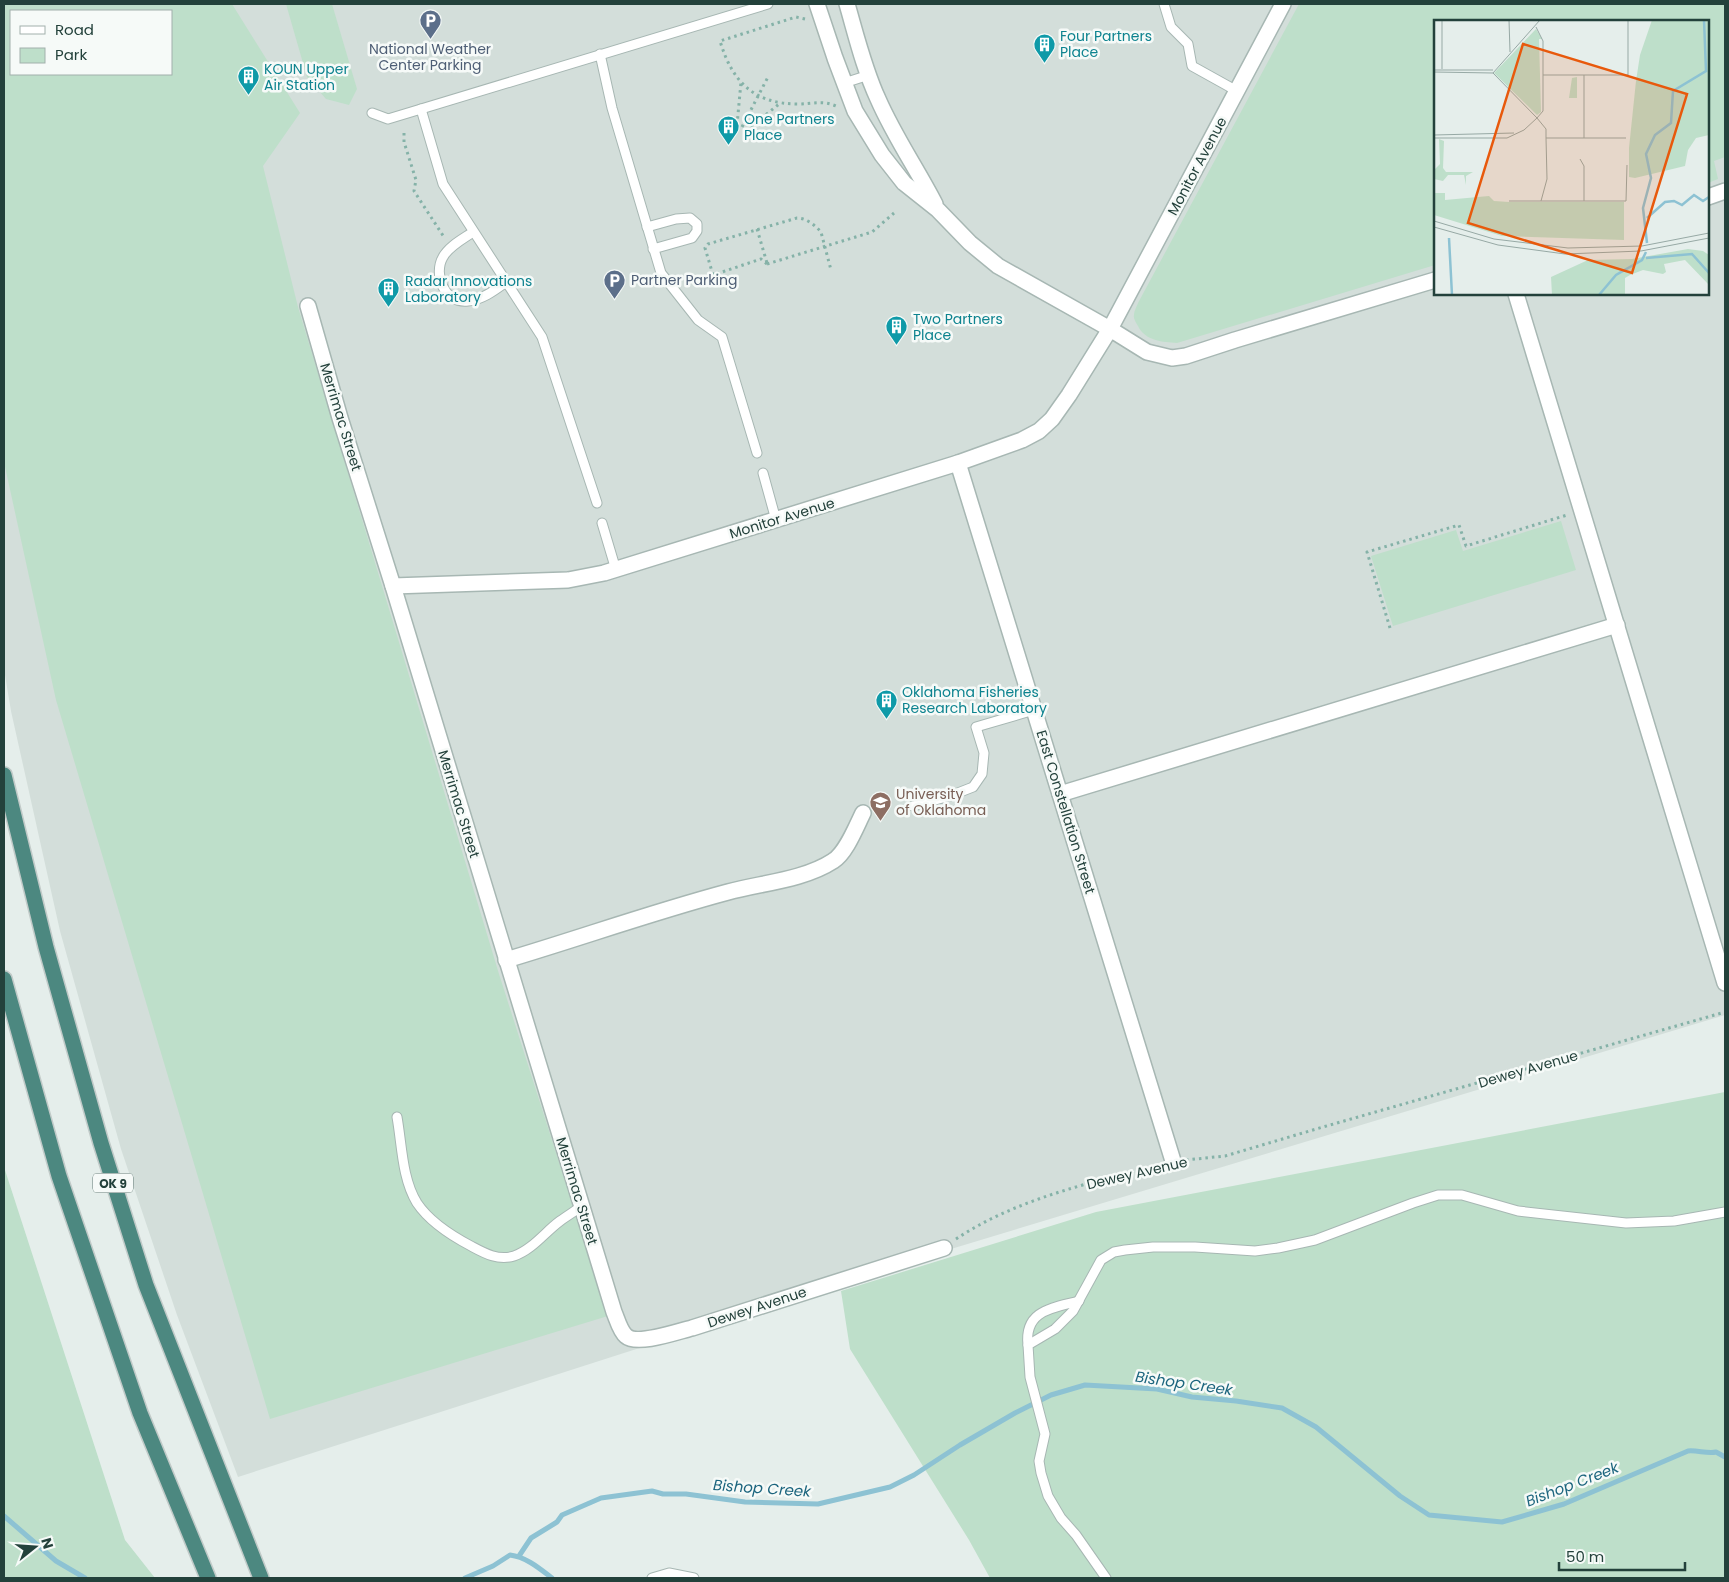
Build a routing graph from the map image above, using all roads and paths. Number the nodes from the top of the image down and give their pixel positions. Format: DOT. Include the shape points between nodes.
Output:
graph roads {
  1 [pos="768,4"];
  2 [pos="817,4"];
  3 [pos="847,4"];
  4 [pos="1164,4"];
  5 [pos="1283,4"];
  6 [pos="802,18"];
  7 [pos="600,54"];
  8 [pos="869,75"];
  9 [pos="768,77"];
  10 [pos="741,82"];
  11 [pos="844,83"];
  12 [pos="1237,91"];
  13 [pos="758,96"];
  14 [pos="779,103"];
  15 [pos="420,109"];
  16 [pos="840,110"];
  17 [pos="372,113"];
  18 [pos="737,125"];
  19 [pos="742,128"];
  20 [pos="746,131"];
  21 [pos="404,133"];
  22 [pos="1725,191"];
  23 [pos="1709,196"];
  24 [pos="938,210"];
  25 [pos="894,213"];
  26 [pos="647,227"];
  27 [pos="758,229"];
  28 [pos="473,232"];
  29 [pos="444,237"];
  30 [pos="825,246"];
  31 [pos="653,249"];
  32 [pos="768,264"];
  33 [pos="831,270"];
  34 [pos="1434,280"];
  35 [pos="506,282"];
  36 [pos="1516,295"];
  37 [pos="308,306"];
  38 [pos="1110,329"];
  39 [pos="757,453"];
  40 [pos="958,463"];
  41 [pos="763,473"];
  42 [pos="597,503"];
  43 [pos="1582,510"];
  44 [pos="776,520"];
  45 [pos="602,523"];
  46 [pos="616,570"];
  47 [pos="393,586"];
  48 [pos="1617,625"];
  49 [pos="1390,628"];
  50 [pos="1034,710"];
  51 [pos="4,775"];
  52 [pos="1060,794"];
  53 [pos="913,806"];
  54 [pos="863,813"];
  55 [pos="506,960"];
  56 [pos="4,978"];
  57 [pos="1725,983"];
  58 [pos="1725,1012"];
  59 [pos="397,1117"];
  60 [pos="1173,1161"];
  61 [pos="582,1206"];
  62 [pos="1725,1212"];
  63 [pos="944,1248"];
  64 [pos="612,1301"];
  65 [pos="1079,1301"];
  66 [pos="1028,1345"];
  67 [pos="208,1578"];
  68 [pos="261,1578"];
  69 [pos="652,1578"];
  70 [pos="694,1578"];
  71 [pos="1106,1578"];
  1 -- 7 [label="lane"];
  2 -- 11 [label="street"];
  3 -- 8 [label="street"];
  4 -- 12 [label="lane" via="1171,26 1188,44 1192,66"];
  5 -- 12 [label="street, Monitor Avenue"];
  6 -- 10 [label="path" via="796,17 720,41 731,71"];
  7 -- 15 [label="lane"];
  7 -- 26 [label="lane" via="612,108"];
  8 -- 11 [label="lane"];
  8 -- 24 [label="street" via="890,126"];
  9 -- 13 [label="path"];
  10 -- 13 [label="path"];
  10 -- 18 [label="path"];
  11 -- 24 [label="street" via="855,111 882,155 904,183"];
  12 -- 38 [label="street, Monitor Avenue"];
  13 -- 14 [label="path"];
  13 -- 19 [label="path"];
  14 -- 16 [label="path" via="828,102"];
  14 -- 20 [label="path"];
  15 -- 17 [label="lane" via="388,119"];
  15 -- 28 [label="lane" via="443,184"];
  21 -- 29 [label="path" via="416,180 414,191"];
  22 -- 23 [label="street"];
  24 -- 38 [label="street" via="998,266"];
  25 -- 30 [label="path" via="872,232"];
  26 -- 31 [label="lane"];
  26 -- 31 [label="lane" via="690,218 697,224 692,238"];
  27 -- 30 [label="path" via="802,218 817,227"];
  27 -- 32 [label="path"];
  27 -- 32 [label="path" via="708,244 705,248 713,274 761,259"];
  28 -- 35 [label="lane"];
  28 -- 35 [label="lane" via="447,251 442,259 438,268 443,288 449,296 466,302 481,298"];
  30 -- 32 [label="path"];
  30 -- 33 [label="path"];
  31 -- 39 [label="lane" via="661,273 698,320 722,337"];
  34 -- 38 [label="street" via="1186,356 1172,358 1147,352"];
  35 -- 42 [label="lane" via="542,337"];
  36 -- 43 [label="street"];
  37 -- 47 [label="street, Merrimac Street"];
  38 -- 40 [label="street, Monitor Avenue" via="1069,396 1039,432"];
  40 -- 44 [label="street, Monitor Avenue"];
  40 -- 50 [label="street, East Constellation Street"];
  41 -- 44 [label="lane"];
  43 -- 48 [label="street"];
  43 -- 49 [label="path" via="1466,546 1459,525 1367,552"];
  44 -- 46 [label="street, Monitor Avenue"];
  45 -- 46 [label="lane"];
  46 -- 47 [label="street, Monitor Avenue" via="568,580"];
  47 -- 55 [label="street, Merrimac Street"];
  48 -- 52 [label="street"];
  48 -- 57 [label="street"];
  50 -- 52 [label="street, East Constellation Street"];
  50 -- 53 [label="lane" via="976,727 984,762 982,774 973,787"];
  51 -- 68 [label="highway, OK 9" via="46,947 104,1153 146,1284"];
  52 -- 60 [label="street, East Constellation Street"];
  54 -- 55 [label="street" via="835,861 818,869 727,892"];
  55 -- 61 [label="street, Merrimac Street"];
  56 -- 67 [label="highway" via="59,1176 137,1404"];
  58 -- 60 [label="path, Dewey Avenue" via="1225,1156"];
  59 -- 61 [label="lane" via="406,1172 417,1203 432,1220 490,1256 515,1256"];
  60 -- 63 [label="path, Dewey Avenue" via="1032,1202 976,1226"];
  61 -- 64 [label="street, Merrimac Street"];
  62 -- 65 [label="lane" via="1674,1221 1626,1223 1518,1211 1462,1195 1438,1195 1316,1240 1278,1248 1255,1251 1153,1247 1114,1252 1101,1260"];
  63 -- 64 [label="street, Dewey Avenue" via="692,1328 640,1340 626,1336"];
  65 -- 66 [label="lane" via="1056,1329"];
  65 -- 66 [label="lane" via="1056,1306 1036,1316 1027,1336"];
  66 -- 71 [label="lane" via="1030,1376 1046,1434 1039,1461 1048,1496"];
  69 -- 70 [label="lane" via="669,1573"];
}
